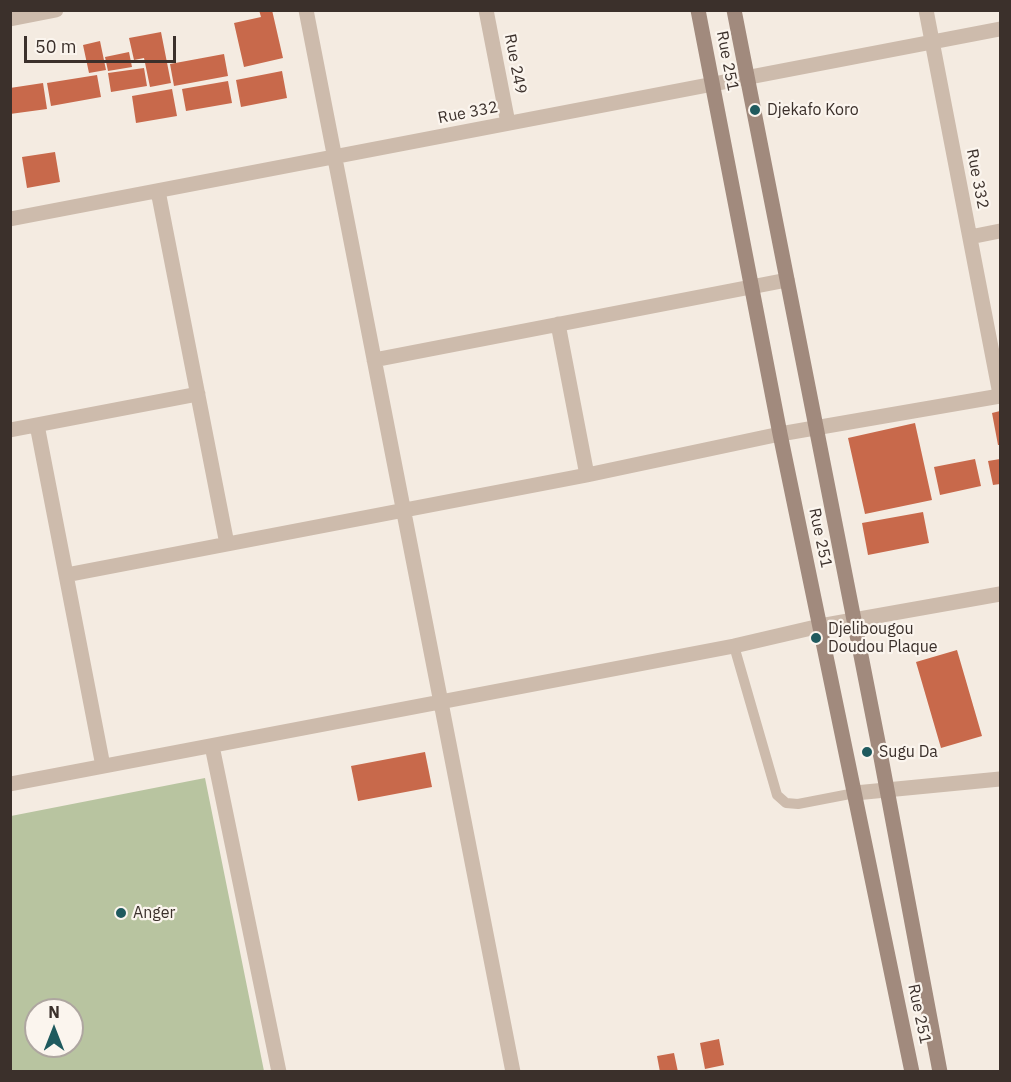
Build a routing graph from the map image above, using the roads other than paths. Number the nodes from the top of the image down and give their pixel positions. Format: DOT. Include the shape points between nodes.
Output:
graph roads {
  1 [pos="56,10"];
  2 [pos="306,10"];
  3 [pos="486,10"];
  4 [pos="698,10"];
  5 [pos="735,10"];
  6 [pos="926,10"];
  7 [pos="10,19"];
  8 [pos="1000,28"];
  9 [pos="932,42"];
  10 [pos="748,78"];
  11 [pos="713,85"];
  12 [pos="508,123"];
  13 [pos="335,156"];
  14 [pos="158,191"];
  15 [pos="10,219"];
  16 [pos="1000,231"];
  17 [pos="970,237"];
  18 [pos="787,280"];
  19 [pos="752,286"];
  20 [pos="558,324"];
  21 [pos="374,360"];
  22 [pos="198,394"];
  23 [pos="1000,395"];
  24 [pos="37,425"];
  25 [pos="816,428"];
  26 [pos="10,430"];
  27 [pos="780,434"];
  28 [pos="587,476"];
  29 [pos="403,511"];
  30 [pos="227,544"];
  31 [pos="66,575"];
  32 [pos="1000,594"];
  33 [pos="854,620"];
  34 [pos="820,626"];
  35 [pos="734,646"];
  36 [pos="441,702"];
  37 [pos="212,746"];
  38 [pos="103,766"];
  39 [pos="1000,779"];
  40 [pos="10,784"];
  41 [pos="886,790"];
  42 [pos="855,793"];
  43 [pos="279,1071"];
  44 [pos="513,1071"];
  45 [pos="912,1071"];
  46 [pos="940,1071"];
  1 -- 7 [label="street"];
  2 -- 13 [label="street"];
  3 -- 12 [label="street, Rue 249"];
  4 -- 11 [label="main road, Rue 251"];
  5 -- 10 [label="main road, Rue 251"];
  6 -- 9 [label="street, Rue 332"];
  8 -- 9 [label="street, Rue 332"];
  9 -- 10 [label="street, Rue 332"];
  9 -- 17 [label="street, Rue 332"];
  10 -- 11 [label="street, Rue 332"];
  10 -- 18 [label="main road, Rue 251"];
  11 -- 12 [label="street, Rue 332"];
  11 -- 19 [label="main road, Rue 251"];
  12 -- 13 [label="street, Rue 332"];
  13 -- 14 [label="street, Rue 332"];
  13 -- 21 [label="street"];
  14 -- 15 [label="street, Rue 332"];
  14 -- 22 [label="street"];
  16 -- 17 [label="street"];
  17 -- 23 [label="street, Rue 332"];
  18 -- 19 [label="street"];
  18 -- 25 [label="main road, Rue 251"];
  19 -- 20 [label="street"];
  19 -- 27 [label="main road, Rue 251"];
  20 -- 21 [label="street"];
  20 -- 28 [label="street"];
  21 -- 29 [label="street"];
  22 -- 24 [label="street"];
  22 -- 30 [label="street"];
  23 -- 25 [label="street"];
  24 -- 26 [label="street"];
  24 -- 31 [label="street"];
  25 -- 27 [label="street"];
  25 -- 33 [label="main road, Rue 251"];
  27 -- 28 [label="street"];
  27 -- 34 [label="main road, Rue 251"];
  28 -- 29 [label="street"];
  29 -- 30 [label="street"];
  29 -- 36 [label="street"];
  30 -- 31 [label="street"];
  31 -- 38 [label="street"];
  32 -- 33 [label="street"];
  33 -- 34 [label="street"];
  33 -- 41 [label="main road, Rue 251"];
  34 -- 35 [label="street"];
  34 -- 42 [label="main road, Rue 251"];
  35 -- 36 [label="street"];
  35 -- 42 [label="lane" via="777,795 786,803 798,804"];
  36 -- 37 [label="street"];
  36 -- 44 [label="street"];
  37 -- 38 [label="street"];
  37 -- 43 [label="street"];
  38 -- 40 [label="street"];
  39 -- 41 [label="street"];
  41 -- 42 [label="street"];
  41 -- 46 [label="main road, Rue 251"];
  42 -- 45 [label="main road, Rue 251"];
}
